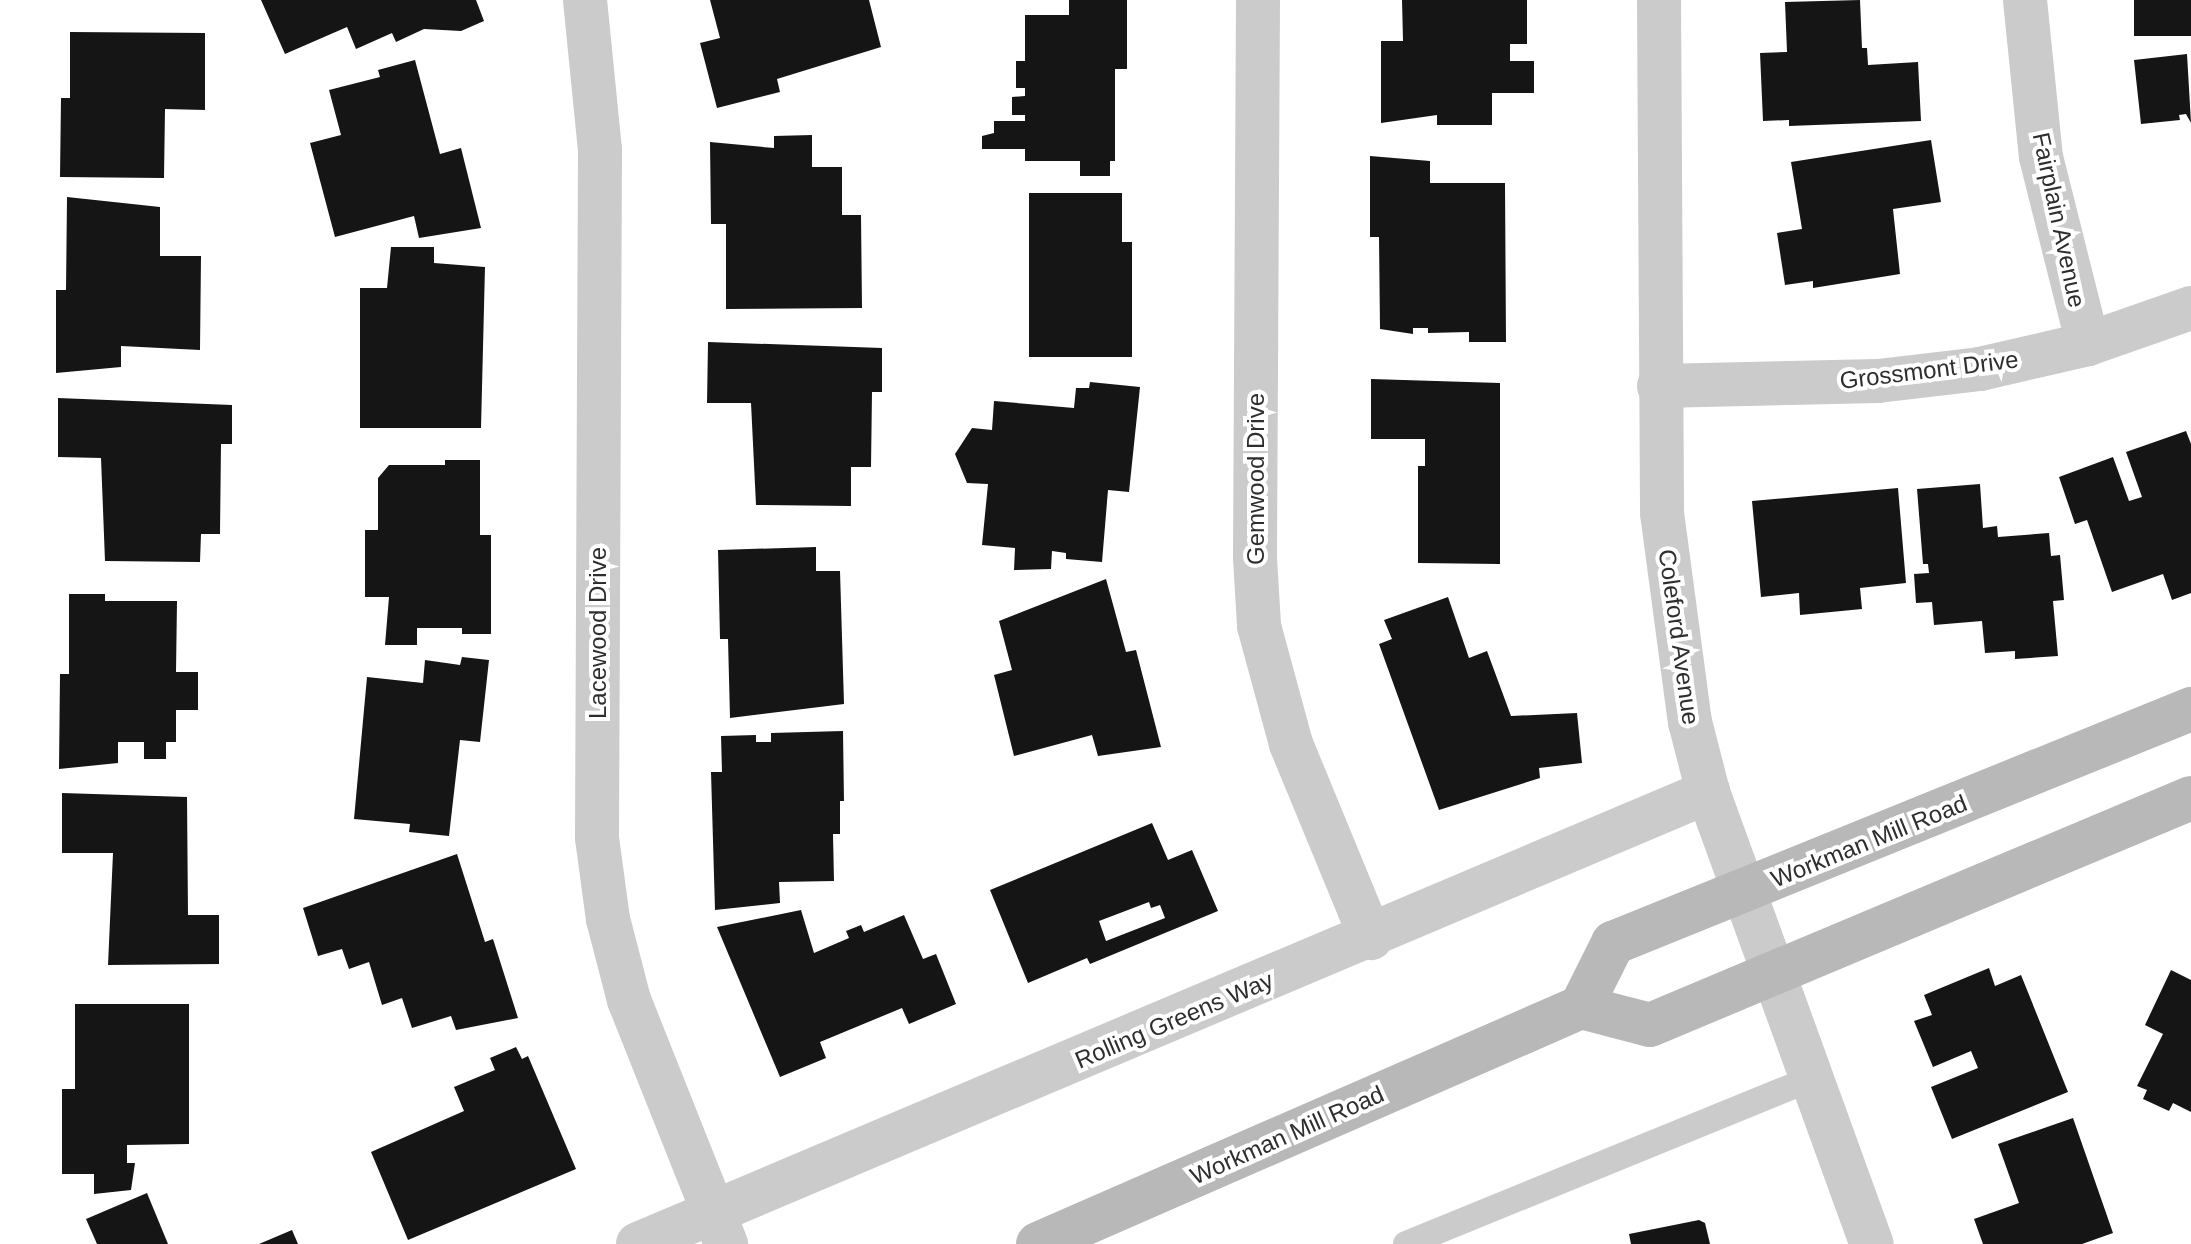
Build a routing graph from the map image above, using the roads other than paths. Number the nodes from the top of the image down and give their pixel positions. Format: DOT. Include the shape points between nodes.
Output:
graph roads {
  1 [pos="585,0"];
  2 [pos="1258,0"];
  3 [pos="1659,0"];
  4 [pos="2025,0"];
  5 [pos="2191,308"];
  6 [pos="2088,344"];
  7 [pos="1659,386"];
  8 [pos="2191,709"];
  9 [pos="1708,792"];
  10 [pos="2191,798"];
  11 [pos="1744,890"];
  12 [pos="1371,938"];
  13 [pos="1773,973"];
  14 [pos="1581,1007"];
  15 [pos="1813,1078"];
  16 [pos="719,1228"];
  17 [pos="638,1244"];
  18 [pos="1038,1244"];
  19 [pos="1406,1244"];
  20 [pos="1872,1244"];
  1 -- 16 [label="street, Lacewood Drive" via="600,149 597,838 608,919 629,1000"];
  2 -- 12 [label="street, Gemwood Drive" via="1259,626 1291,744"];
  3 -- 7 [label="street, Coleford Avenue"];
  4 -- 6 [label="street, Fairplain Avenue" via="2041,157"];
  5 -- 6 [label="street, Grossmont Drive"];
  6 -- 7 [label="street, Grossmont Drive" via="1980,369 1878,381"];
  7 -- 9 [label="street, Coleford Avenue" via="1662,513 1674,615"];
  8 -- 11 [label="main road, Workman Mill Road"];
  9 -- 11 [label="street, Coleford Avenue"];
  9 -- 12 [label="street, Rolling Greens Way"];
  10 -- 13 [label="main road"];
  11 -- 13 [label="street, Coleford Avenue"];
  11 -- 14 [label="main road, Workman Mill Road" via="1613,943"];
  12 -- 16 [label="street, Rolling Greens Way"];
  13 -- 14 [label="main road" via="1650,1025"];
  13 -- 15 [label="street, Coleford Avenue"];
  14 -- 18 [label="main road, Workman Mill Road"];
  15 -- 19 [label="lane"];
  15 -- 20 [label="street, Coleford Avenue"];
  16 -- 17 [label="street, Rolling Greens Way"];
}
